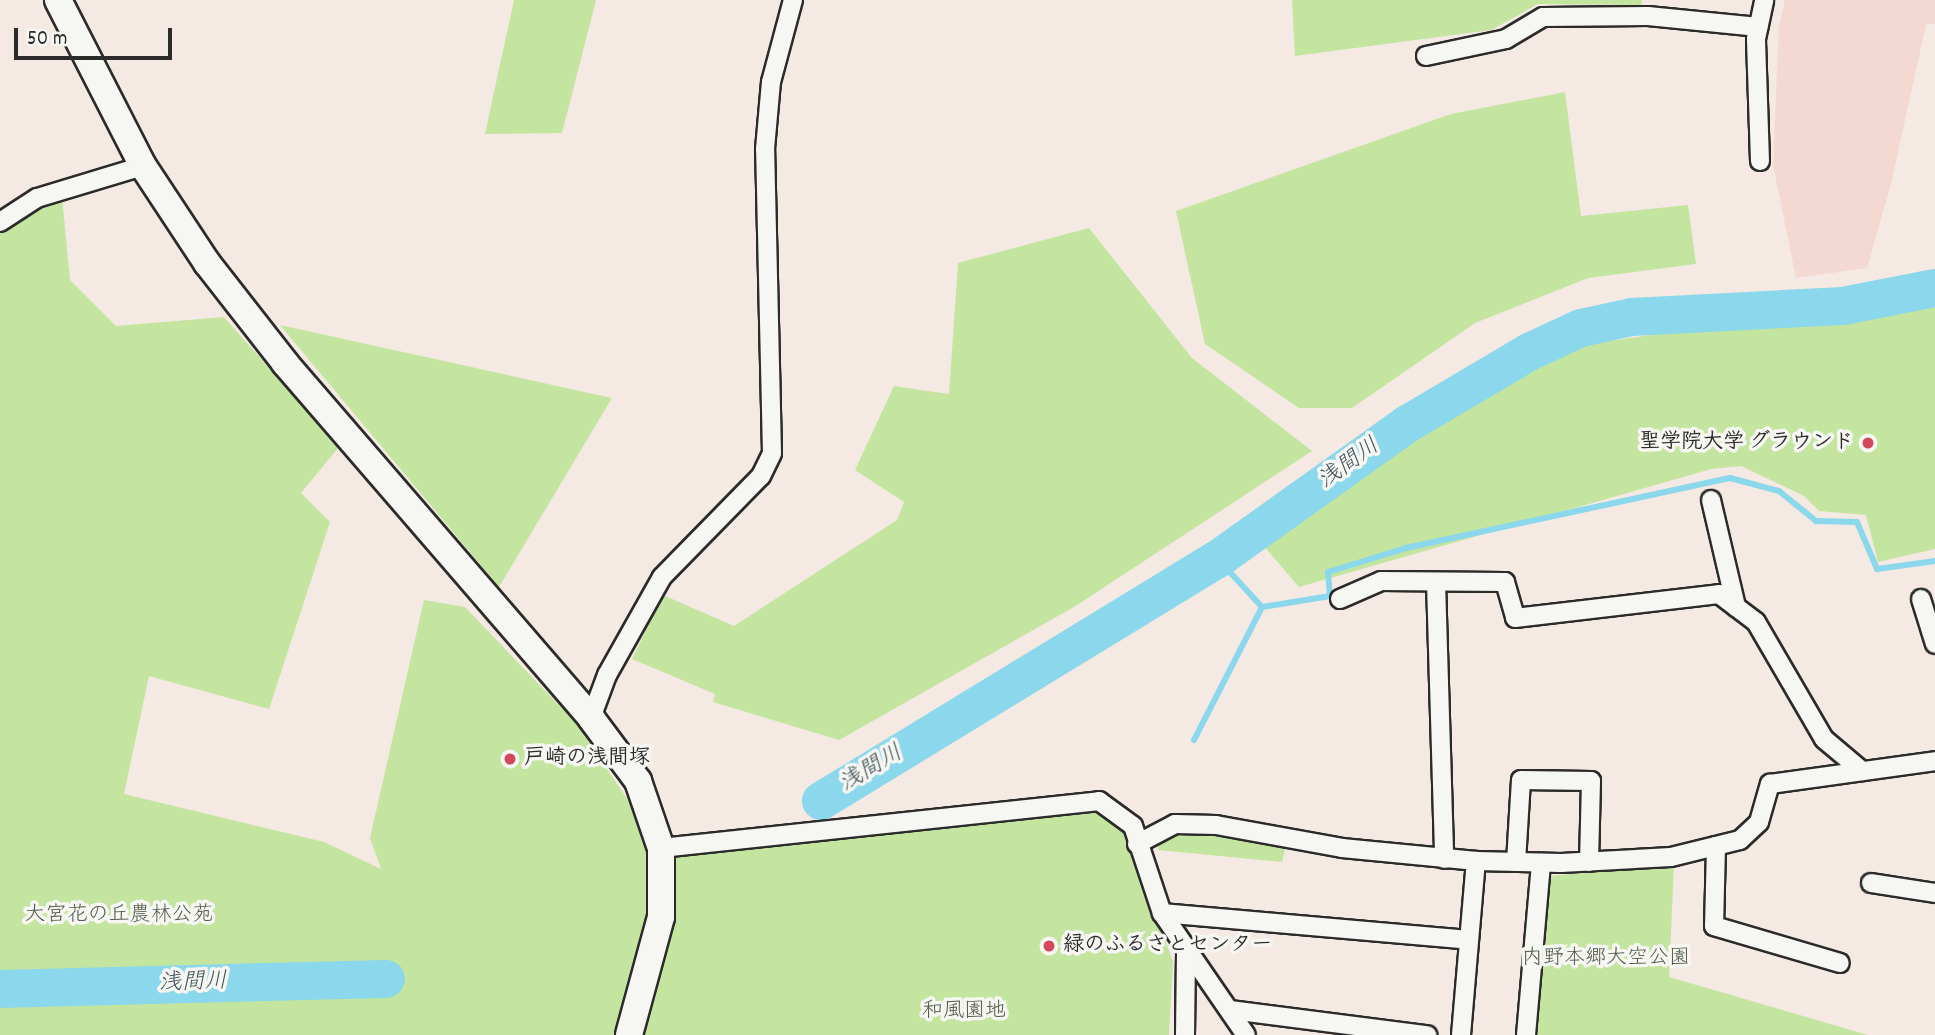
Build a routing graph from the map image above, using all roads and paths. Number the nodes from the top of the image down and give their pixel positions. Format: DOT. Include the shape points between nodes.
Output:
graph roads {
  1 [pos="58,0"];
  2 [pos="793,0"];
  3 [pos="1763,0"];
  4 [pos="1758,27"];
  5 [pos="1426,56"];
  6 [pos="1760,161"];
  7 [pos="143,166"];
  8 [pos="0,222"];
  9 [pos="1711,500"];
  10 [pos="1436,582"];
  11 [pos="1340,599"];
  12 [pos="1921,599"];
  13 [pos="1737,607"];
  14 [pos="1935,644"];
  15 [pos="591,718"];
  16 [pos="1935,761"];
  17 [pos="1862,771"];
  18 [pos="1137,844"];
  19 [pos="1716,846"];
  20 [pos="661,848"];
  21 [pos="1444,859"];
  22 [pos="1476,861"];
  23 [pos="1516,862"];
  24 [pos="1589,862"];
  25 [pos="1541,863"];
  26 [pos="1871,883"];
  27 [pos="1935,893"];
  28 [pos="1162,913"];
  29 [pos="1469,940"];
  30 [pos="1186,952"];
  31 [pos="1840,963"];
  32 [pos="1231,1010"];
  33 [pos="629,1035"];
  34 [pos="1185,1035"];
  35 [pos="1246,1035"];
  36 [pos="1427,1035"];
  37 [pos="1461,1035"];
  38 [pos="1526,1035"];
  1 -- 7 [label="street"];
  2 -- 15 [label="street" via="771,82 765,149 772,453 761,476 662,578 607,675"];
  3 -- 4 [label="street"];
  4 -- 5 [label="street" via="1647,16 1543,17 1506,39"];
  4 -- 6 [label="street"];
  7 -- 8 [label="street" via="37,198"];
  7 -- 15 [label="street" via="178,224 285,363"];
  9 -- 13 [label="street"];
  10 -- 11 [label="street" via="1381,582"];
  10 -- 13 [label="street" via="1505,582 1515,618 1719,594"];
  10 -- 21 [label="street"];
  12 -- 14 [label="street"];
  13 -- 17 [label="street" via="1756,622 1777,653 1824,739"];
  15 -- 20 [label="street" via="638,781"];
  16 -- 17 [label="street"];
  17 -- 19 [label="street" via="1770,784 1759,822 1740,840"];
  18 -- 20 [label="street" via="1133,826 1099,801"];
  18 -- 21 [label="street" via="1175,824 1216,825 1342,848"];
  18 -- 28 [label="street"];
  19 -- 24 [label="street" via="1671,857"];
  19 -- 31 [label="street" via="1714,926"];
  20 -- 33 [label="street" via="661,917"];
  21 -- 22 [label="street"];
  22 -- 23 [label="street"];
  22 -- 29 [label="street"];
  23 -- 24 [label="street" via="1521,780 1591,781"];
  23 -- 25 [label="street"];
  24 -- 25 [label="street"];
  25 -- 38 [label="street"];
  26 -- 27 [label="street"];
  28 -- 29 [label="street"];
  28 -- 30 [label="street"];
  29 -- 37 [label="street"];
  30 -- 32 [label="street"];
  30 -- 34 [label="street"];
  32 -- 35 [label="street"];
  32 -- 36 [label="street"];
}
